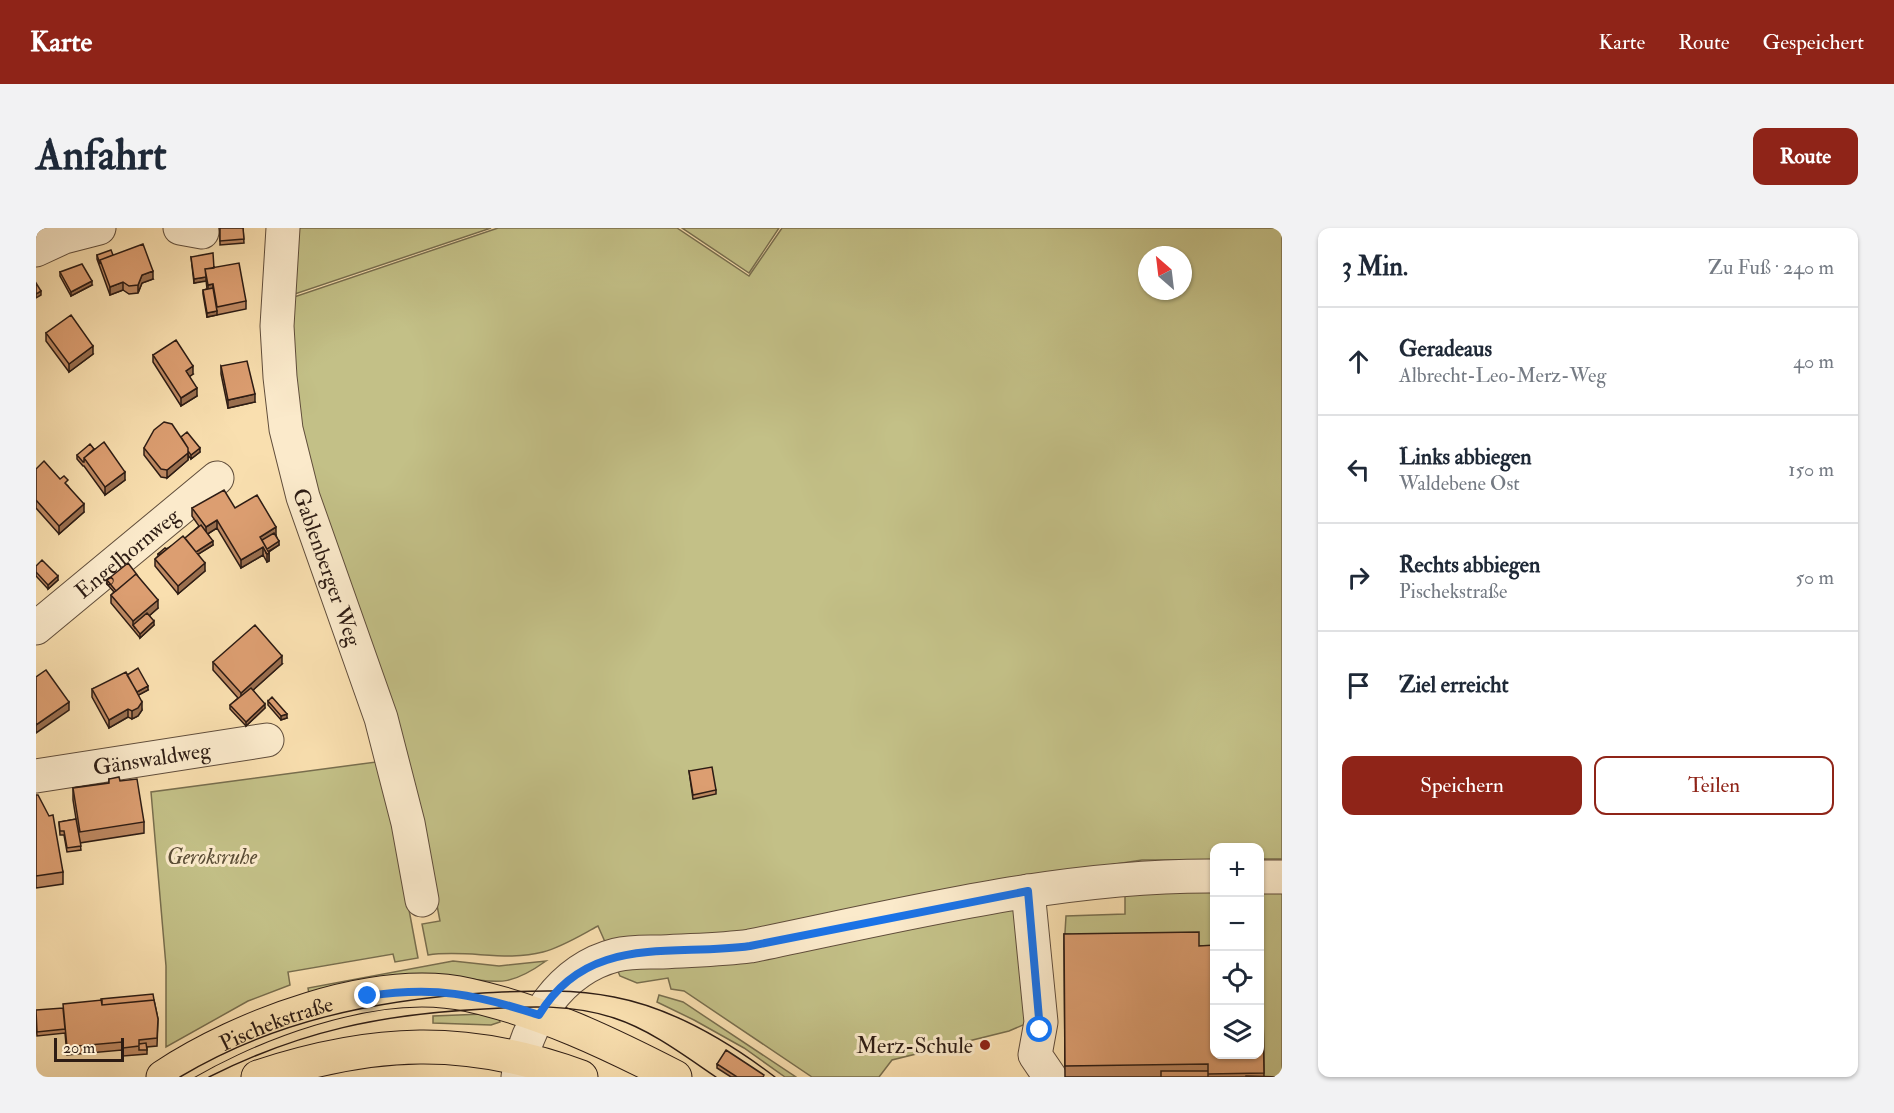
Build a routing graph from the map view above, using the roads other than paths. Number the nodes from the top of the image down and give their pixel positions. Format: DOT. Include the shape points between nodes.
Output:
graph roads {
  1 [pos="99,228"];
  2 [pos="283,228"];
  3 [pos="36,250"];
  4 [pos="218,478"];
  5 [pos="36,628"];
  6 [pos="267,740"];
  7 [pos="36,776"];
  8 [pos="1210,876"];
  9 [pos="1264,877"];
  10 [pos="1282,877"];
  11 [pos="1028,891"];
  12 [pos="422,900"];
  13 [pos="539,1015"];
  14 [pos="519,1067"];
  15 [pos="163,1077"];
  16 [pos="258,1077"];
  17 [pos="581,1077"];
  18 [pos="675,1077"];
  19 [pos="1050,1077"];
  1 -- 3 [label="street" via="64,237"];
  2 -- 12 [label="street, Gablenberger Weg" via="277,326 286,429 303,498 381,718 408,823"];
  4 -- 5 [label="street, Engelhornweg"];
  6 -- 7 [label="street, Gänswaldweg"];
  8 -- 11 [label="street" via="1173,876"];
  9 -- 10 [label="street"];
  11 -- 13 [label="street" via="750,946 618,955 588,968 558,990"];
  11 -- 19 [label="street" via="1041,1023 1035,1055"];
  13 -- 14 [label="street"];
  13 -- 15 [label="main road, Pischekstraße" via="447,991 368,996 299,1013 253,1030"];
  13 -- 18 [label="main road, Pischekstraße"];
  14 -- 16 [label="main road, Pischekstraße" via="454,1046 395,1048 338,1056"];
  14 -- 17 [label="main road, Pischekstraße"];
}
